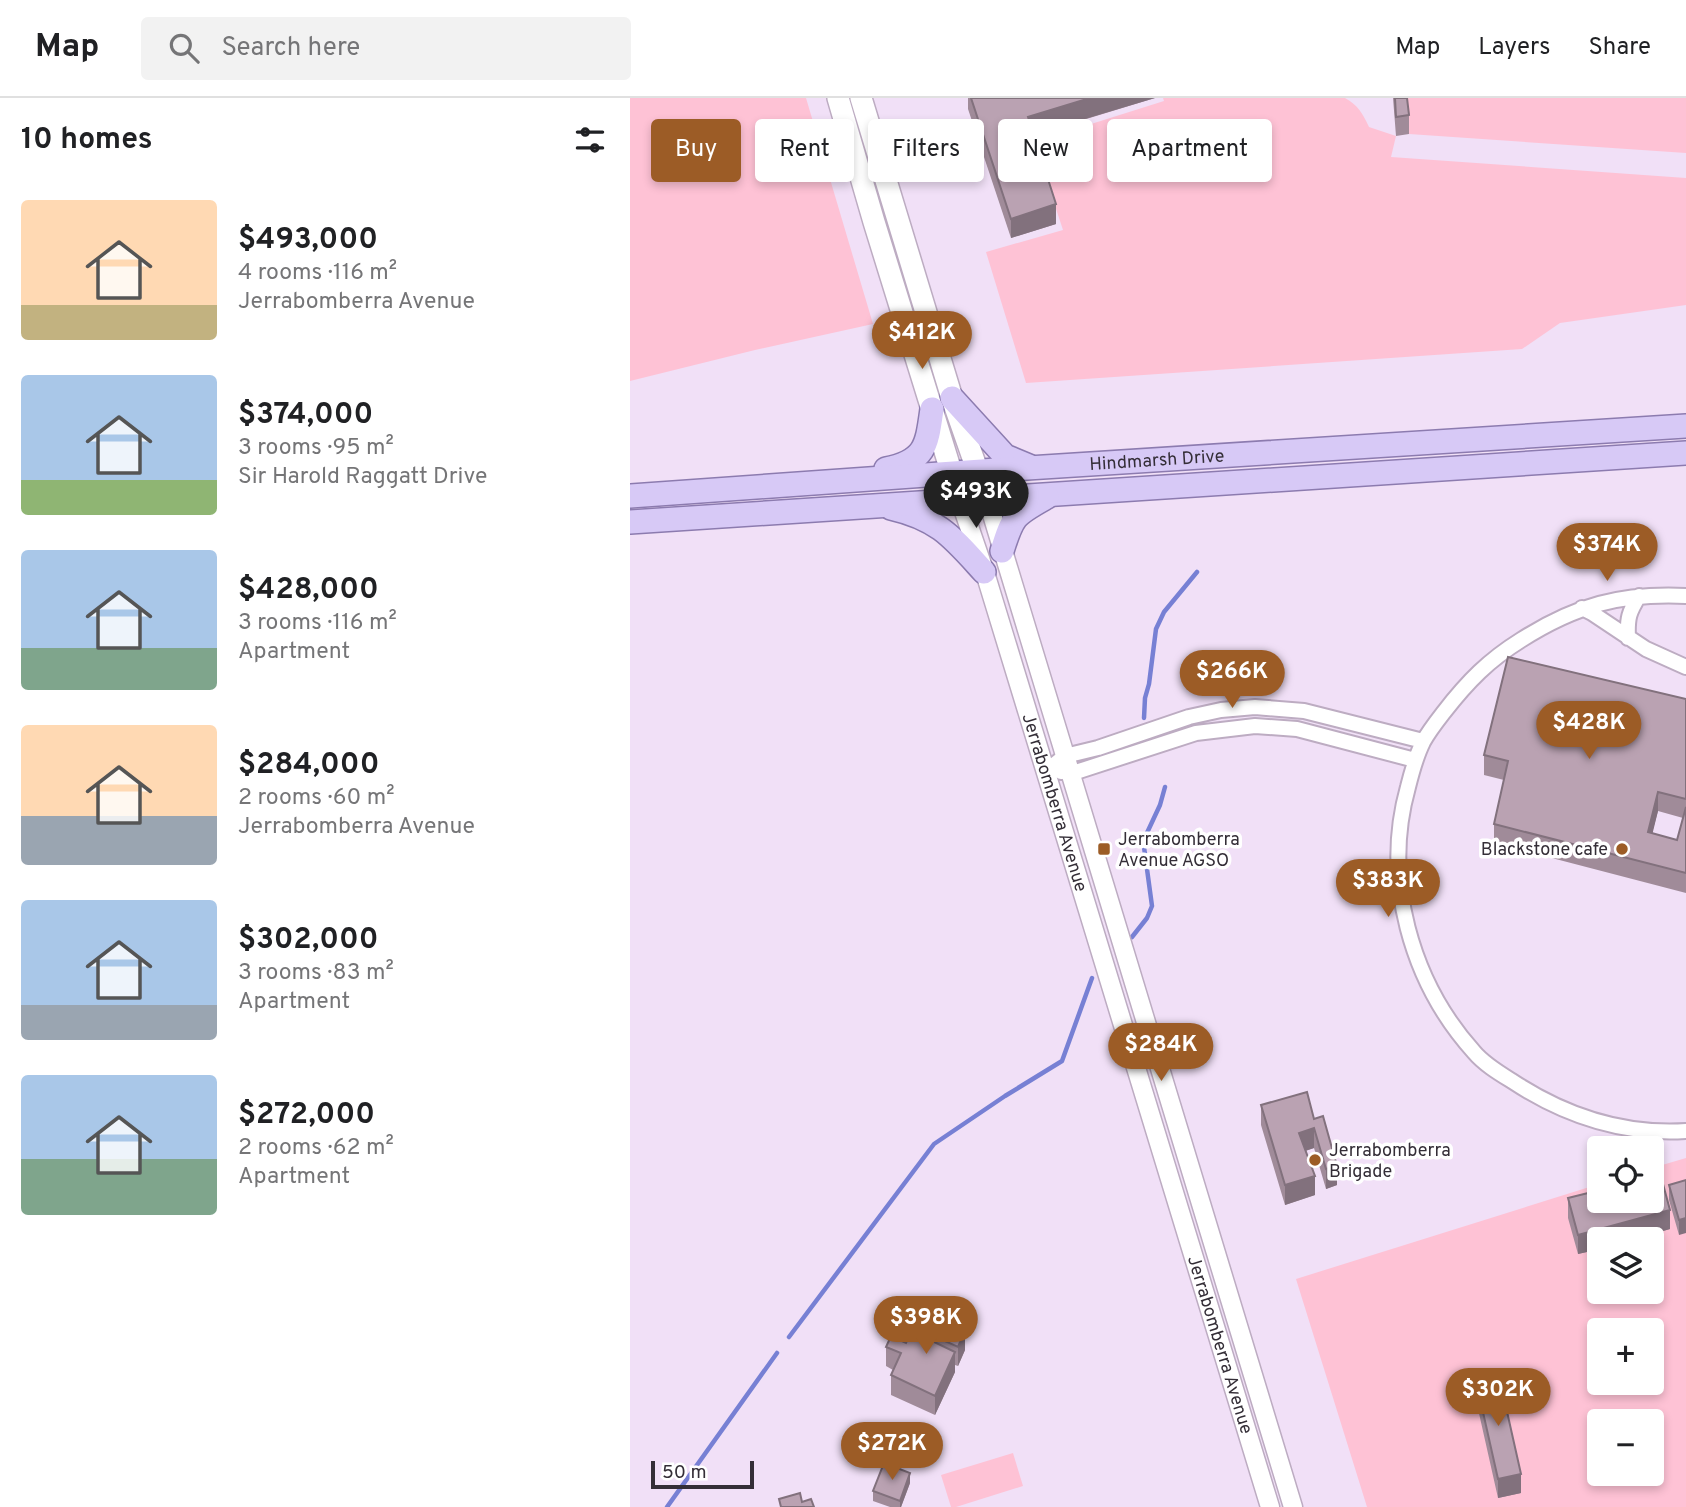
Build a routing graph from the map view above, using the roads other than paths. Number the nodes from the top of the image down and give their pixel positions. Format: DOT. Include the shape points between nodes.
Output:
graph roads {
  1 [pos="861,98"];
  2 [pos="843,104"];
  3 [pos="942,403"];
  4 [pos="1686,426"];
  5 [pos="1686,453"];
  6 [pos="1032,467"];
  7 [pos="977,471"];
  8 [pos="952,473"];
  9 [pos="804,484"];
  10 [pos="1053,494"];
  11 [pos="630,496"];
  12 [pos="986,498"];
  13 [pos="960,500"];
  14 [pos="870,505"];
  15 [pos="630,522"];
  16 [pos="1002,551"];
  17 [pos="984,572"];
  18 [pos="1639,596"];
  19 [pos="1686,596"];
  20 [pos="1582,608"];
  21 [pos="1628,638"];
  22 [pos="1686,667"];
  23 [pos="1423,741"];
  24 [pos="1415,761"];
  25 [pos="1067,764"];
  26 [pos="1045,772"];
  27 [pos="1079,803"];
  28 [pos="1057,811"];
  29 [pos="1686,1131"];
  30 [pos="1270,1507"];
  31 [pos="1293,1507"];
  1 -- 3 [label="main road, Jerrabomberra Avenue"];
  2 -- 3 [label="main road, Jerrabomberra Avenue" via="878,235"];
  3 -- 6 [label="main road" via="1005,456"];
  3 -- 7 [label="main road, Jerrabomberra Avenue"];
  3 -- 8 [label="main road, Jerrabomberra Avenue"];
  3 -- 9 [label="main road" via="926,442 908,463"];
  4 -- 6 [label="main road, Hindmarsh Drive"];
  5 -- 10 [label="main road, Hindmarsh Drive"];
  6 -- 7 [label="main road, Hindmarsh Drive"];
  7 -- 8 [label="main road, Hindmarsh Drive"];
  7 -- 12 [label="main road, Jerrabomberra Avenue"];
  8 -- 9 [label="main road, Hindmarsh Drive"];
  8 -- 13 [label="main road, Jerrabomberra Avenue"];
  9 -- 11 [label="main road, Hindmarsh Drive"];
  10 -- 12 [label="main road, Hindmarsh Drive"];
  10 -- 16 [label="main road" via="1018,514"];
  12 -- 13 [label="main road, Hindmarsh Drive"];
  12 -- 16 [label="street, Jerrabomberra Avenue"];
  13 -- 14 [label="main road, Hindmarsh Drive"];
  13 -- 17 [label="street, Jerrabomberra Avenue"];
  14 -- 15 [label="main road, Hindmarsh Drive"];
  14 -- 17 [label="main road" via="933,523"];
  16 -- 25 [label="street, Jerrabomberra Avenue"];
  17 -- 26 [label="street, Jerrabomberra Avenue"];
  18 -- 19 [label="street"];
  18 -- 20 [label="street"];
  18 -- 21 [label="street" via="1629,612"];
  20 -- 21 [label="street"];
  20 -- 23 [label="street" via="1532,633 1488,663 1455,697"];
  21 -- 22 [label="street"];
  23 -- 24 [label="street"];
  23 -- 25 [label="street" via="1304,712 1255,707 1189,717 1098,748"];
  24 -- 25 [label="street" via="1297,729 1255,726 1196,733"];
  24 -- 29 [label="street" via="1399,837 1400,894 1418,960 1448,1020 1497,1072 1561,1108 1598,1123 1634,1130"];
  25 -- 26 [label="street"];
  25 -- 27 [label="street, Jerrabomberra Avenue"];
  26 -- 28 [label="street, Jerrabomberra Avenue"];
  27 -- 28 [label="street"];
  27 -- 31 [label="street, Jerrabomberra Avenue"];
  28 -- 30 [label="street, Jerrabomberra Avenue"];
}
